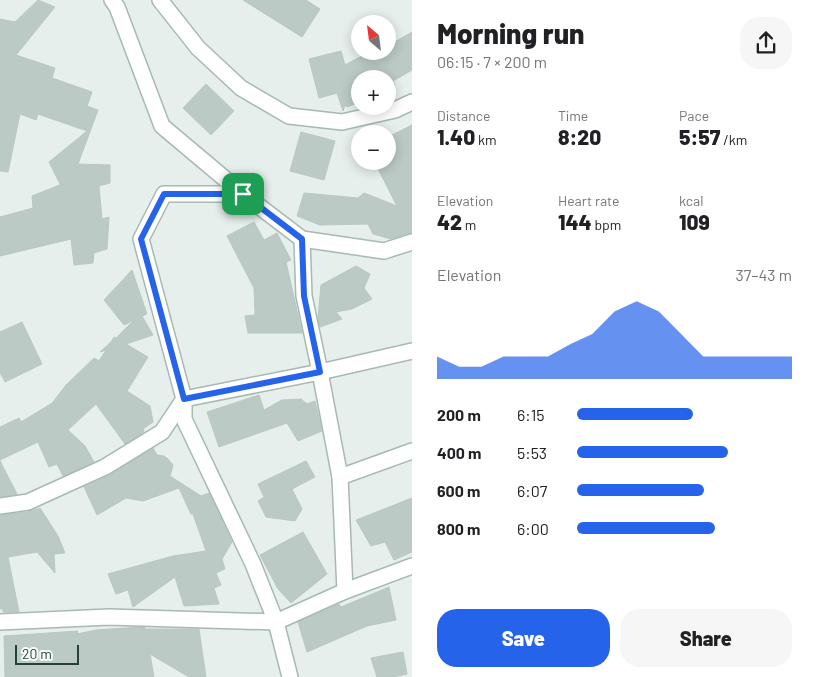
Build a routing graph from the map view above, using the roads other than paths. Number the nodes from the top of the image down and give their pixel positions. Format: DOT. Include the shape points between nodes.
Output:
graph roads {
  1 [pos="112,0"];
  2 [pos="160,0"];
  3 [pos="412,102"];
  4 [pos="243,194"];
  5 [pos="302,239"];
  6 [pos="412,242"];
  7 [pos="412,351"];
  8 [pos="320,372"];
  9 [pos="184,399"];
  10 [pos="412,451"];
  11 [pos="340,477"];
  12 [pos="0,506"];
  13 [pos="412,566"];
  14 [pos="345,591"];
  15 [pos="0,622"];
  16 [pos="276,622"];
  17 [pos="290,677"];
  1 -- 4 [label="street" via="162,126"];
  2 -- 3 [label="street" via="198,48 241,88 288,116 342,122 395,110"];
  4 -- 5 [label="street"];
  4 -- 9 [label="street" via="164,194 141,239"];
  5 -- 6 [label="street" via="384,251"];
  5 -- 8 [label="street" via="304,296"];
  7 -- 8 [label="street"];
  8 -- 9 [label="street"];
  8 -- 11 [label="street"];
  9 -- 12 [label="street" via="162,432 105,468 28,502"];
  9 -- 16 [label="street" via="184,419 253,564"];
  10 -- 11 [label="street"];
  11 -- 14 [label="street"];
  13 -- 14 [label="street"];
  14 -- 16 [label="street"];
  15 -- 16 [label="street" via="109,617"];
  16 -- 17 [label="street"];
}
